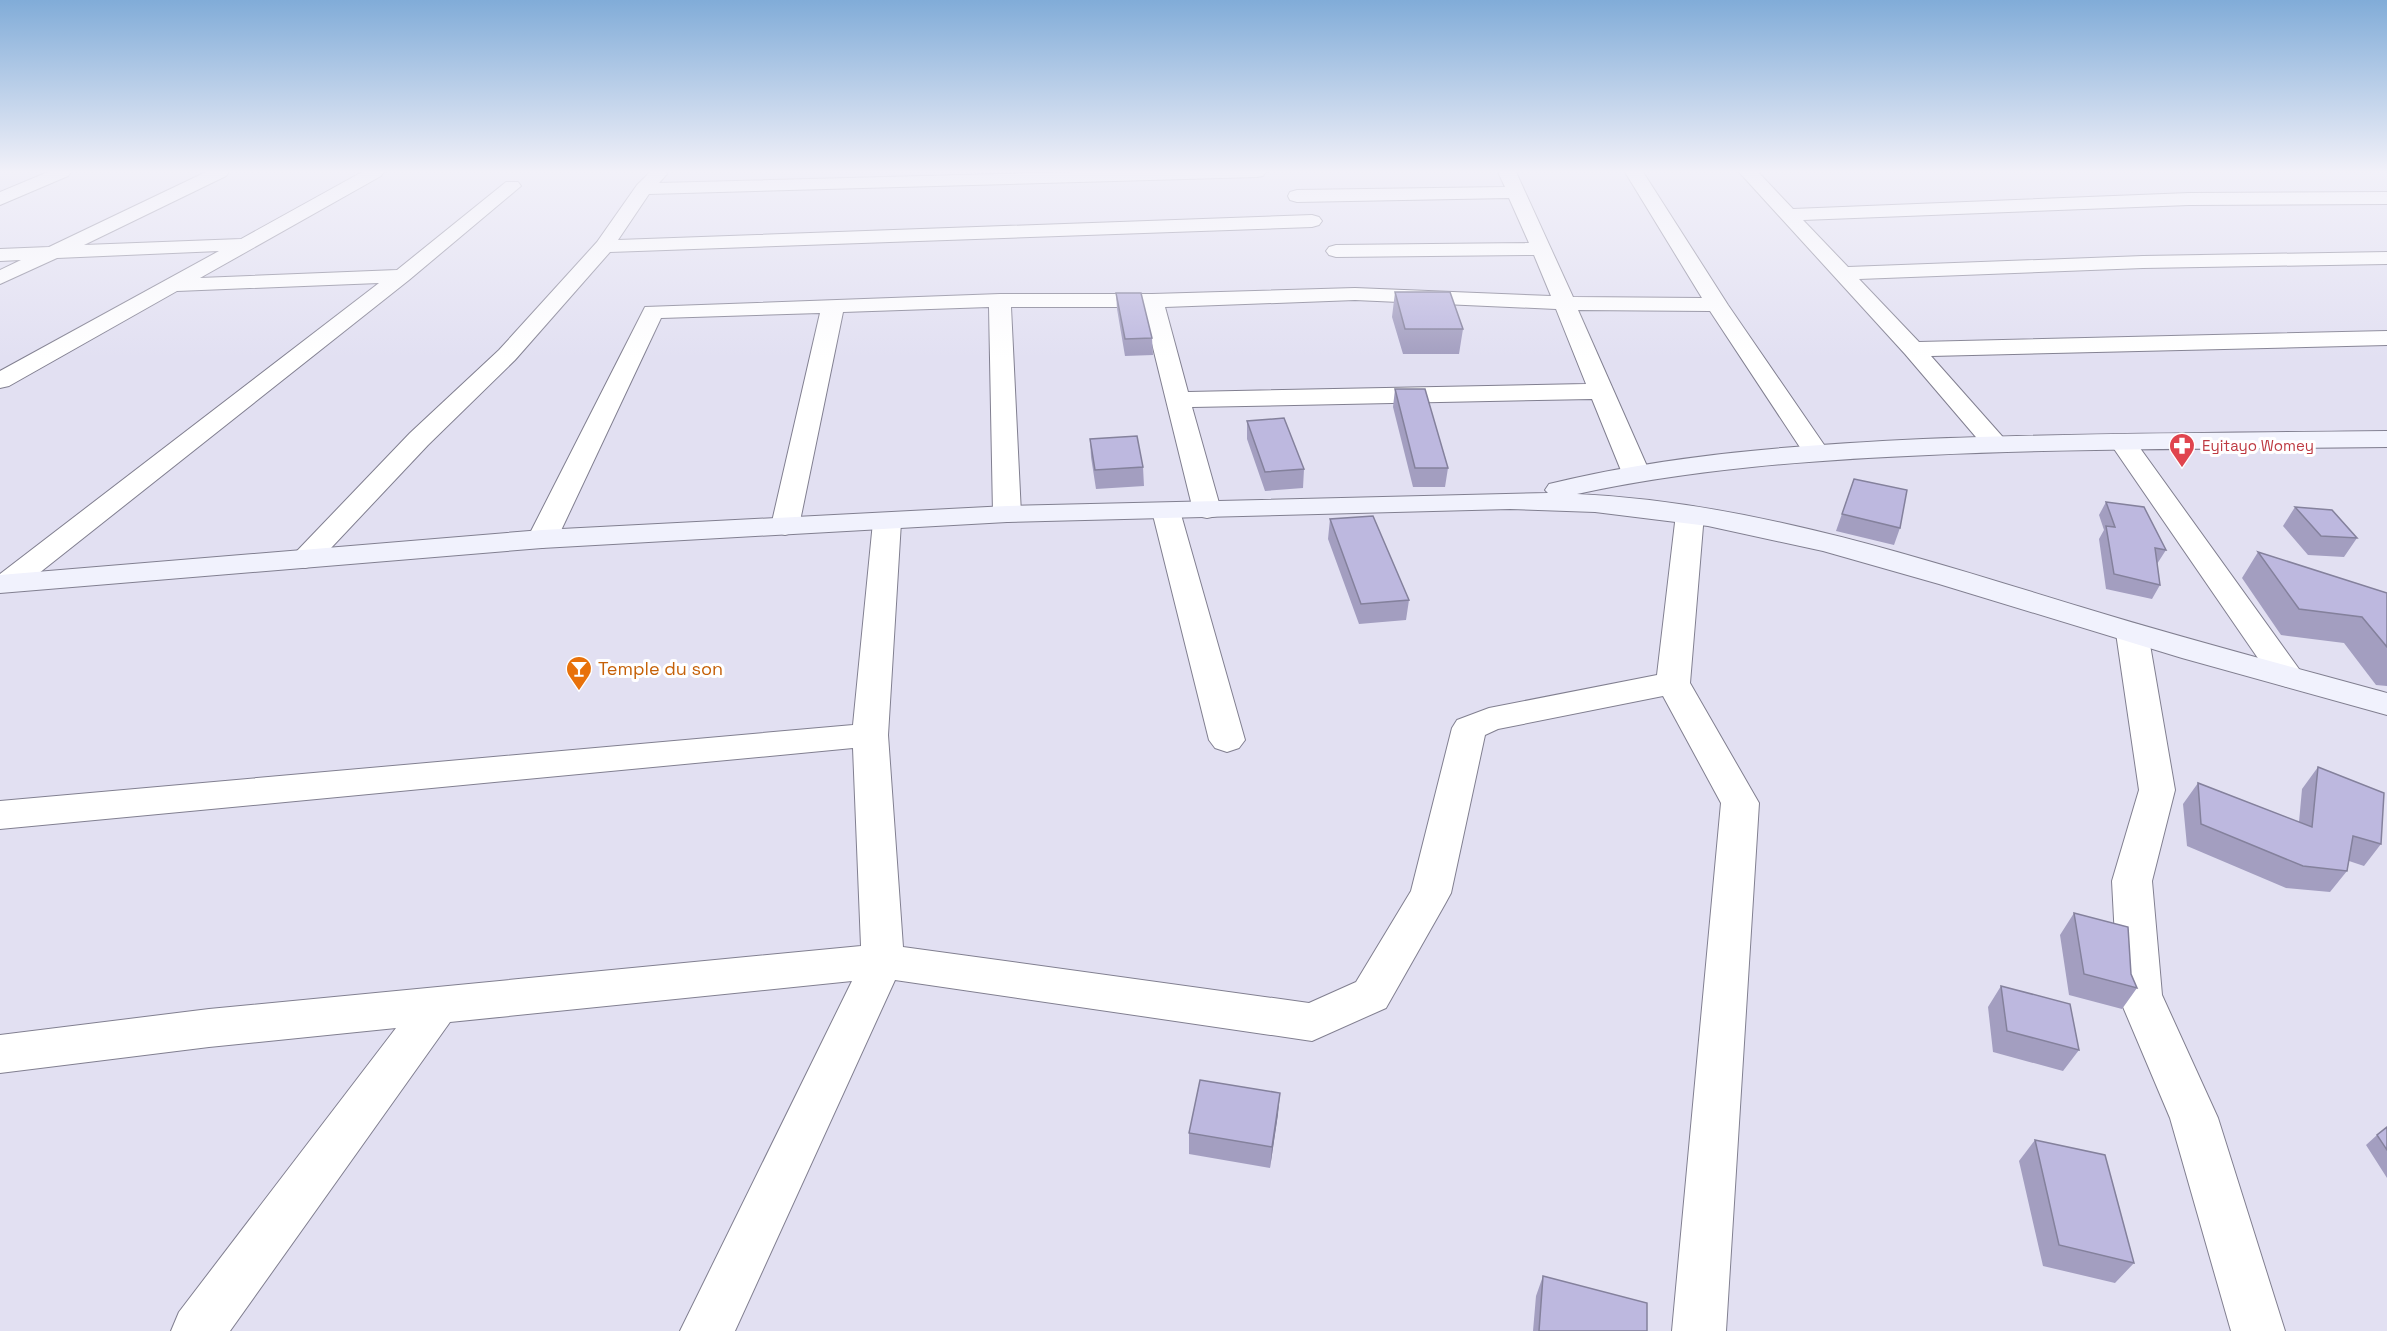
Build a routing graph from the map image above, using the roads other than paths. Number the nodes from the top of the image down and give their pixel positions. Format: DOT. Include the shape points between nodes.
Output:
graph roads {
  1 [pos="92,234"];
  2 [pos="264,234"];
  3 [pos="453,234"];
  4 [pos="613,234"];
  5 [pos="941,234"];
  6 [pos="1322,234"];
  7 [pos="1535,234"];
  8 [pos="1673,234"];
  9 [pos="1805,234"];
  10 [pos="246,244"];
  11 [pos="604,246"];
  12 [pos="1542,249"];
  13 [pos="1336,251"];
  14 [pos="53,253"];
  15 [pos="0,255"];
  16 [pos="2387,258"];
  17 [pos="1841,273"];
  18 [pos="402,276"];
  19 [pos="0,278"];
  20 [pos="172,286"];
  21 [pos="1354,294"];
  22 [pos="1000,300"];
  23 [pos="1152,301"];
  24 [pos="1563,303"];
  25 [pos="1717,305"];
  26 [pos="833,306"];
  27 [pos="2387,338"];
  28 [pos="1913,349"];
  29 [pos="0,381"];
  30 [pos="1600,391"];
  31 [pos="1178,400"];
  32 [pos="2381,442"];
  33 [pos="2123,443"];
  34 [pos="1996,444"];
  35 [pos="1816,452"];
  36 [pos="1636,473"];
  37 [pos="1510,501"];
  38 [pos="1207,510"];
  39 [pos="1166,511"];
  40 [pos="1007,514"];
  41 [pos="1690,514"];
  42 [pos="887,522"];
  43 [pos="785,526"];
  44 [pos="542,539"];
  45 [pos="305,559"];
  46 [pos="4,584"];
  47 [pos="2133,633"];
  48 [pos="2287,676"];
  49 [pos="1673,683"];
  50 [pos="2387,704"];
  51 [pos="870,735"];
  52 [pos="1227,740"];
  53 [pos="0,815"];
  54 [pos="884,962"];
  55 [pos="438,1005"];
  56 [pos="0,1054"];
  57 [pos="198,1331"];
  58 [pos="707,1331"];
  59 [pos="1699,1331"];
  60 [pos="2258,1331"];
  1 -- 14 [label="street"];
  2 -- 10 [label="street"];
  3 -- 18 [label="street"];
  4 -- 11 [label="street"];
  5 -- 11 [label="street"];
  6 -- 13 [label="street"];
  7 -- 12 [label="street"];
  8 -- 25 [label="street"];
  9 -- 17 [label="street"];
  10 -- 14 [label="street"];
  10 -- 20 [label="street"];
  11 -- 45 [label="street" via="507,355 419,439"];
  12 -- 13 [label="street"];
  12 -- 24 [label="street"];
  13 -- 21 [label="street"];
  14 -- 15 [label="street"];
  14 -- 19 [label="street"];
  16 -- 17 [label="street"];
  17 -- 28 [label="street"];
  18 -- 20 [label="street"];
  18 -- 46 [label="street"];
  20 -- 29 [label="street"];
  21 -- 23 [label="street"];
  21 -- 24 [label="street"];
  22 -- 23 [label="street"];
  22 -- 26 [label="street"];
  22 -- 40 [label="street"];
  23 -- 31 [label="street"];
  24 -- 25 [label="street"];
  24 -- 30 [label="street"];
  25 -- 35 [label="street"];
  26 -- 43 [label="street"];
  26 -- 44 [label="street" via="653,312"];
  27 -- 28 [label="street"];
  28 -- 34 [label="street"];
  30 -- 31 [label="street"];
  30 -- 36 [label="street"];
  31 -- 38 [label="street"];
  32 -- 33 [label="main road"];
  33 -- 34 [label="main road"];
  33 -- 48 [label="street"];
  34 -- 35 [label="main road"];
  35 -- 36 [label="main road"];
  36 -- 37 [label="main road"];
  37 -- 38 [label="main road"];
  37 -- 41 [label="main road" via="1593,503"];
  38 -- 39 [label="main road"];
  39 -- 40 [label="main road"];
  39 -- 52 [label="street"];
  40 -- 42 [label="main road"];
  41 -- 47 [label="main road" via="1895,561"];
  41 -- 49 [label="street"];
  42 -- 43 [label="main road"];
  42 -- 51 [label="street"];
  43 -- 44 [label="main road"];
  44 -- 45 [label="main road"];
  45 -- 46 [label="main road"];
  47 -- 48 [label="main road"];
  47 -- 60 [label="street" via="2157,790 2132,881 2140,995 2194,1118"];
  48 -- 50 [label="main road"];
  49 -- 54 [label="street" via="1490,719 1469,728 1431,893 1371,995 1312,1022"];
  49 -- 59 [label="street" via="1740,803"];
  51 -- 53 [label="street"];
  51 -- 54 [label="street"];
  54 -- 55 [label="street"];
  54 -- 58 [label="street"];
  55 -- 56 [label="street"];
  55 -- 57 [label="street"];
}
